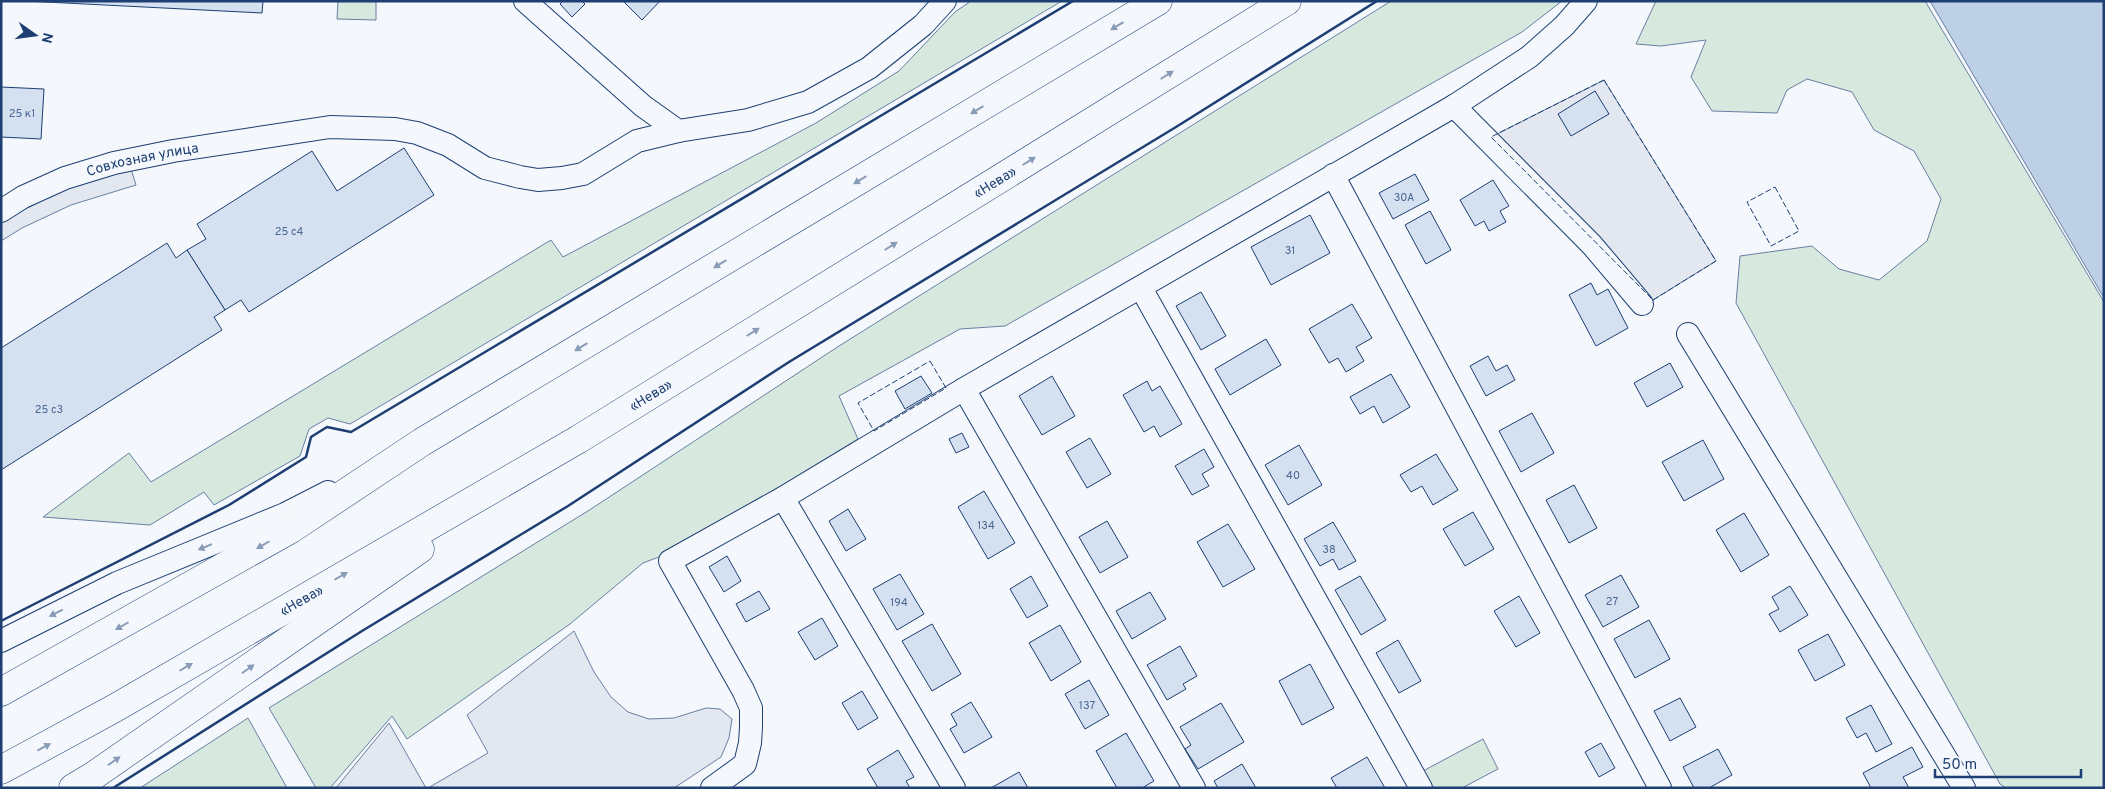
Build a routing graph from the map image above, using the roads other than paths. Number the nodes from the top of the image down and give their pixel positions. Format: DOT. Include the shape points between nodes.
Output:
graph roads {
  1 [pos="525,1"];
  2 [pos="945,1"];
  3 [pos="1158,1"];
  4 [pos="1287,1"];
  5 [pos="1586,1"];
  6 [pos="1454,106"];
  7 [pos="678,131"];
  8 [pos="1333,175"];
  9 [pos="1,211"];
  10 [pos="1141,288"];
  11 [pos="1642,304"];
  12 [pos="1688,334"];
  13 [pos="964,389"];
  14 [pos="579,439"];
  15 [pos="422,442"];
  16 [pos="783,498"];
  17 [pos="1,641"];
  18 [pos="1,692"];
  19 [pos="1,770"];
  20 [pos="73,788"];
  21 [pos="712,788"];
  22 [pos="954,788"];
  23 [pos="1194,788"];
  24 [pos="1421,788"];
  25 [pos="1660,788"];
  26 [pos="1964,788"];
  1 -- 7 [label="street" via="643,106"];
  2 -- 7 [label="street, Совхозная улица" via="923,25 869,68 808,102 748,120"];
  3 -- 15 [label="highway, one-way"];
  14 -- 4 [label="highway, «Нева», one-way"];
  5 -- 6 [label="street" via="1564,26 1529,56"];
  6 -- 8 [label="street"];
  6 -- 11 [label="street" via="1592,245"];
  7 -- 9 [label="street, Совхозная улица" via="637,141 583,174 538,180 485,168 448,145 417,133 394,128 330,127 114,163 65,178"];
  8 -- 10 [label="street"];
  8 -- 25 [label="street"];
  10 -- 13 [label="street"];
  10 -- 24 [label="street"];
  12 -- 26 [label="street"];
  13 -- 16 [label="street"];
  13 -- 23 [label="street"];
  19 -- 14 [label="highway, «Нева», one-way" via="115,708"];
  20 -- 14 [label="highway, one-way"];
  15 -- 17 [label="street, one-way" via="284,514 117,583"];
  15 -- 18 [label="highway, one-way" via="291,529"];
  16 -- 21 [label="street" via="670,561 751,708 750,743 744,764"];
  16 -- 22 [label="street"];
}
